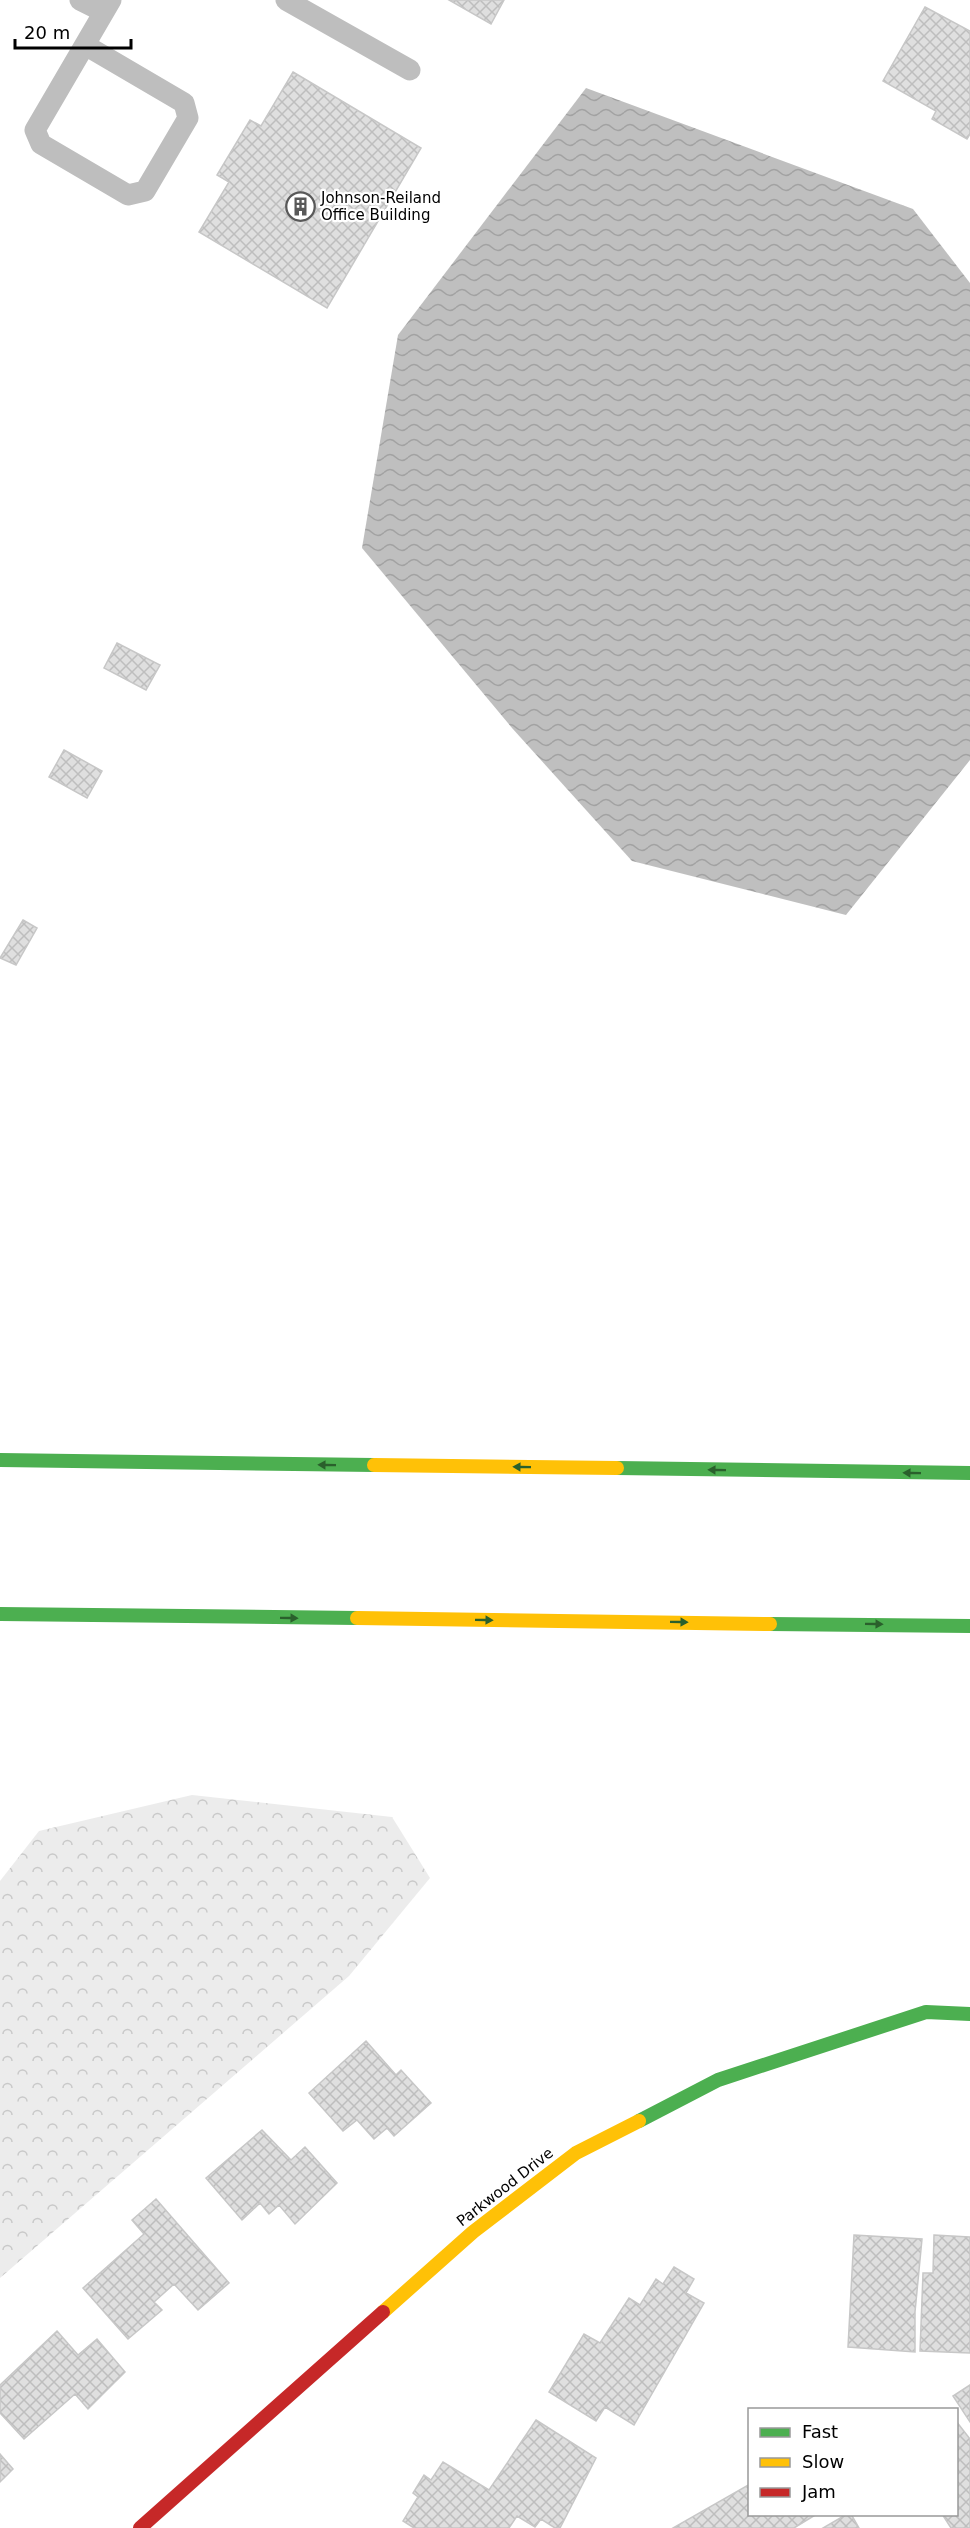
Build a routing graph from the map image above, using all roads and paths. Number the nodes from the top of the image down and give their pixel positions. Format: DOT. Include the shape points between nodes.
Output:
graph roads {
  1 [pos="80,0"];
  2 [pos="286,0"];
  3 [pos="108,6"];
  4 [pos="85,45"];
  5 [pos="410,69"];
  6 [pos="0,1460"];
  7 [pos="970,1473"];
  8 [pos="0,1614"];
  9 [pos="231,1617"];
  10 [pos="970,1626"];
  11 [pos="35,1628"];
  12 [pos="970,2014"];
  13 [pos="149,2525"];
  1 -- 3 [label="lane"];
  2 -- 5 [label="lane"];
  3 -- 4 [label="lane"];
  4 -- 4 [label="lane" via="35,130 41,144 128,195 145,191 188,118 184,103"];
  7 -- 6 [label="main road, one-way"];
  8 -- 9 [label="main road"];
  9 -- 10 [label="main road, one-way"];
  9 -- 11 [label="main road"];
  12 -- 13 [label="main road, Parkwood Drive" via="926,2012 718,2080 576,2153 473,2232"];
}
